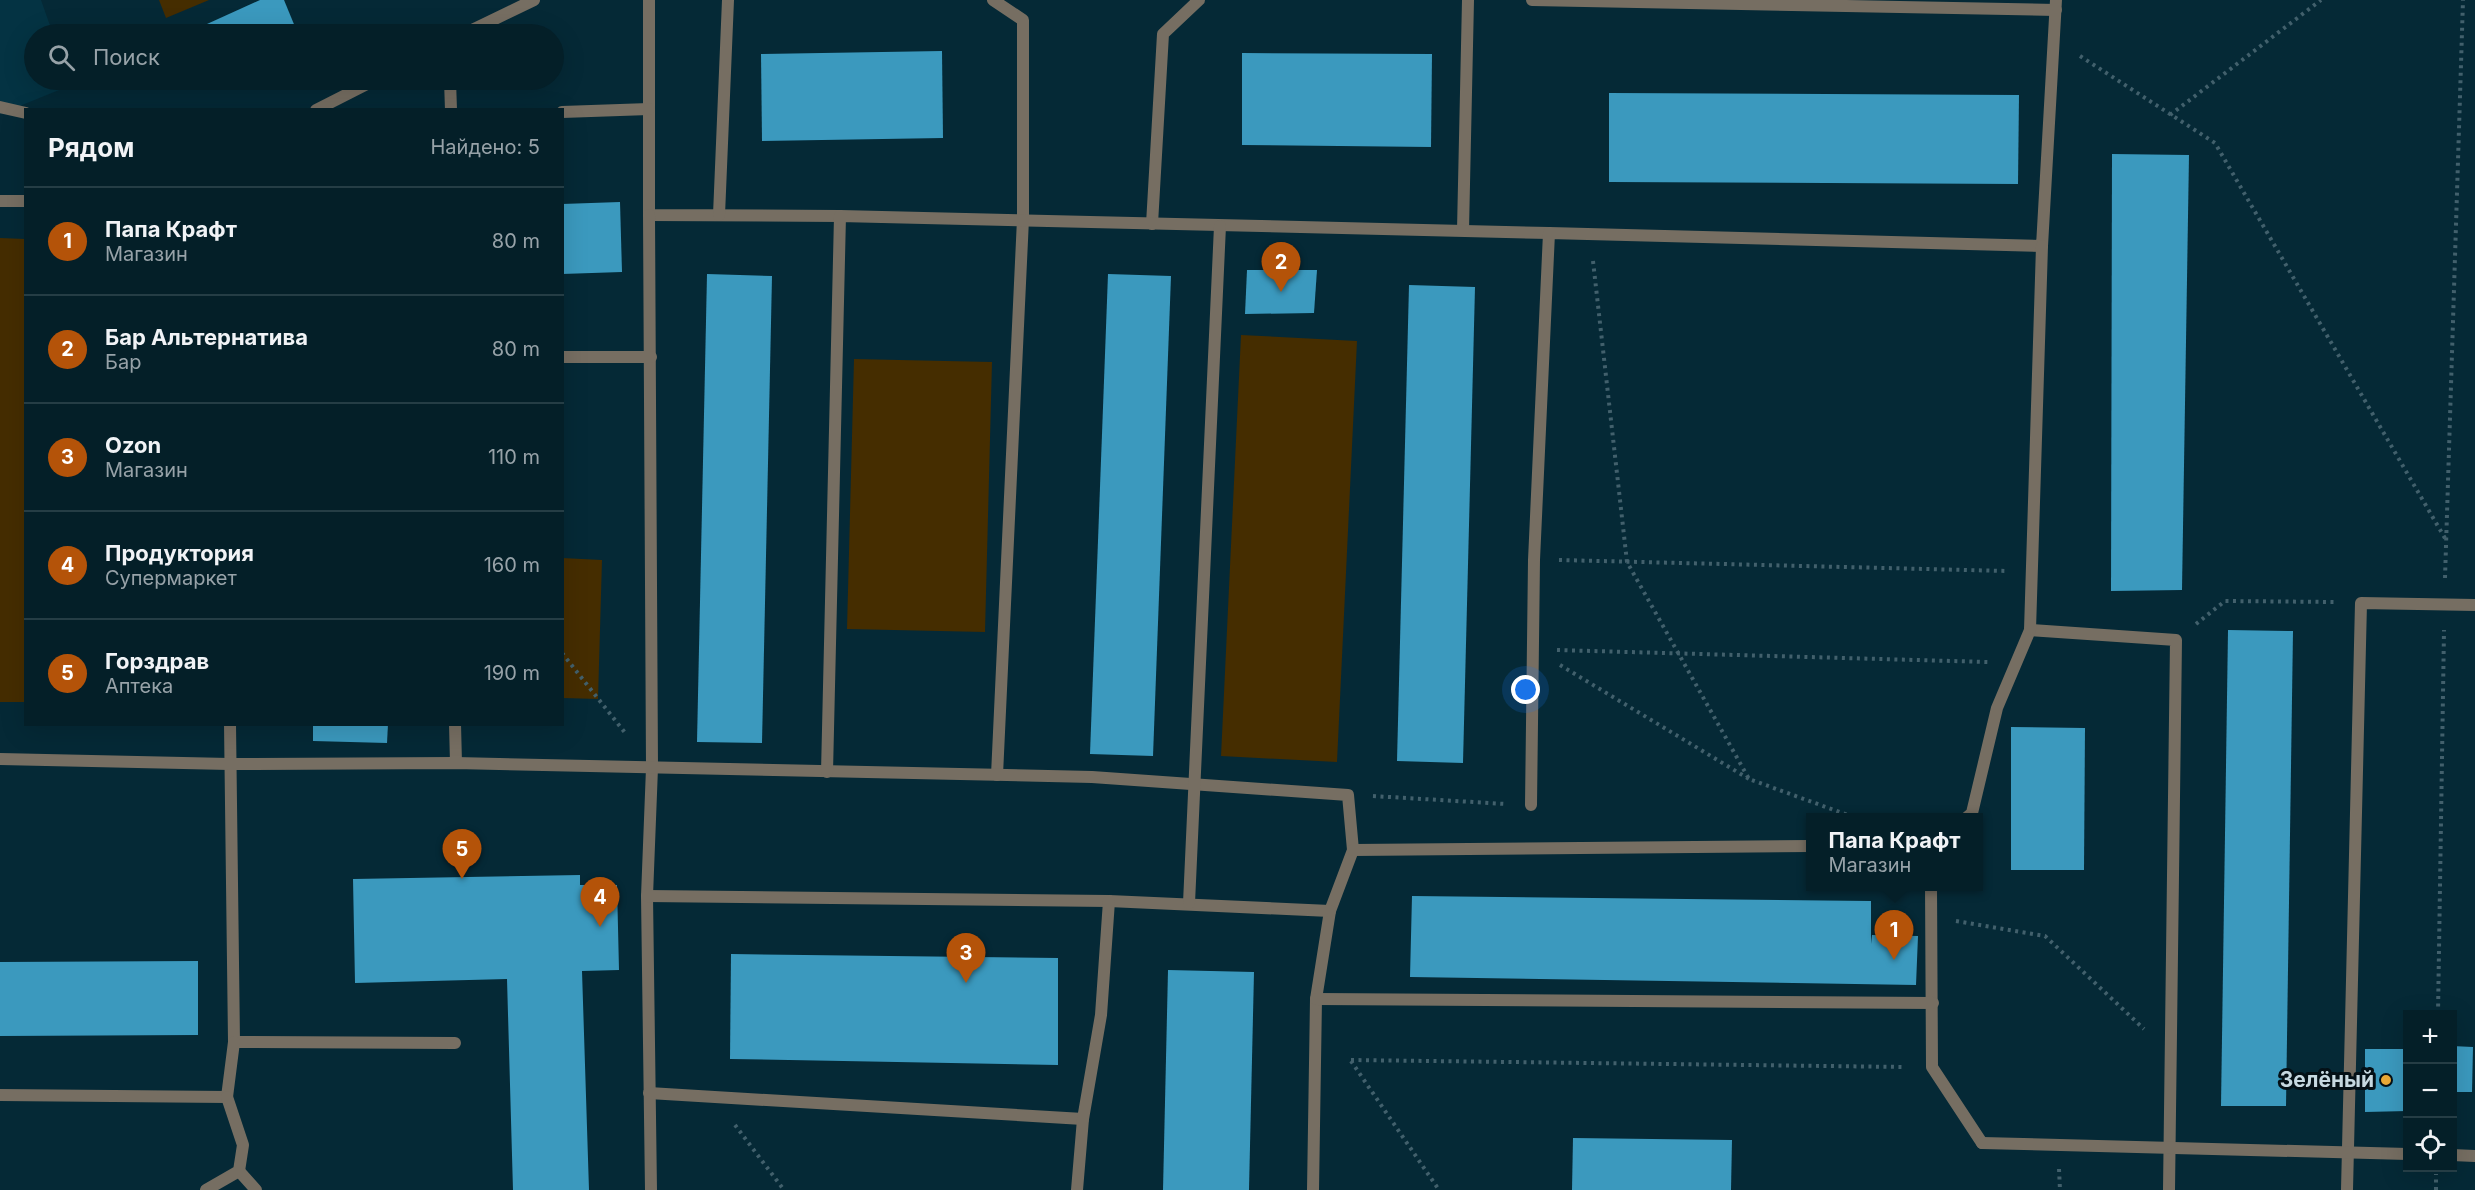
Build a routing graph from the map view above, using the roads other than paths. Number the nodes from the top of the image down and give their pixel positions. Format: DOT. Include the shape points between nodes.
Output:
graph roads {
  1 [pos="534,0"];
  2 [pos="649,0"];
  3 [pos="728,0"];
  4 [pos="993,0"];
  5 [pos="1199,0"];
  6 [pos="1468,0"];
  7 [pos="1532,0"];
  8 [pos="2056,5"];
  9 [pos="485,24"];
  10 [pos="355,90"];
  11 [pos="450,90"];
  12 [pos="0,107"];
  13 [pos="320,108"];
  14 [pos="451,108"];
  15 [pos="649,109"];
  16 [pos="564,112"];
  17 [pos="24,113"];
  18 [pos="0,201"];
  19 [pos="24,201"];
  20 [pos="649,215"];
  21 [pos="719,215"];
  22 [pos="840,216"];
  23 [pos="1023,219"];
  24 [pos="1152,224"];
  25 [pos="1220,226"];
  26 [pos="1463,230"];
  27 [pos="1548,233"];
  28 [pos="2042,246"];
  29 [pos="564,357"];
  30 [pos="651,357"];
  31 [pos="2475,605"];
  32 [pos="2030,630"];
  33 [pos="230,726"];
  34 [pos="456,726"];
  35 [pos="0,759"];
  36 [pos="456,763"];
  37 [pos="229,764"];
  38 [pos="652,768"];
  39 [pos="827,772"];
  40 [pos="997,775"];
  41 [pos="1194,784"];
  42 [pos="1530,805"];
  43 [pos="1972,813"];
  44 [pos="1806,846"];
  45 [pos="1353,850"];
  46 [pos="1931,891"];
  47 [pos="647,896"];
  48 [pos="1109,901"];
  49 [pos="1189,903"];
  50 [pos="1330,911"];
  51 [pos="1316,999"];
  52 [pos="1933,1003"];
  53 [pos="234,1042"];
  54 [pos="455,1043"];
  55 [pos="649,1093"];
  56 [pos="0,1095"];
  57 [pos="227,1097"];
  58 [pos="1083,1119"];
  59 [pos="2169,1147"];
  60 [pos="2347,1151"];
  61 [pos="2403,1154"];
  62 [pos="2457,1155"];
  63 [pos="2475,1156"];
  64 [pos="239,1171"];
  65 [pos="206,1190"];
  66 [pos="256,1190"];
  67 [pos="651,1190"];
  68 [pos="1077,1190"];
  69 [pos="1313,1190"];
  70 [pos="2169,1190"];
  71 [pos="2347,1190"];
  1 -- 9 [label="street"];
  2 -- 15 [label="street"];
  3 -- 21 [label="street"];
  4 -- 23 [label="street" via="1023,20"];
  5 -- 24 [label="street" via="1163,34"];
  6 -- 26 [label="street"];
  7 -- 8 [label="street"];
  8 -- 28 [label="street"];
  10 -- 13 [label="street"];
  11 -- 14 [label="street"];
  12 -- 17 [label="street"];
  15 -- 16 [label="street"];
  15 -- 20 [label="street"];
  18 -- 19 [label="street"];
  20 -- 21 [label="street"];
  20 -- 30 [label="street"];
  21 -- 22 [label="street"];
  22 -- 23 [label="street"];
  22 -- 39 [label="street"];
  23 -- 24 [label="street"];
  23 -- 40 [label="street"];
  24 -- 25 [label="street"];
  25 -- 26 [label="street"];
  25 -- 41 [label="street"];
  26 -- 27 [label="street"];
  27 -- 28 [label="street"];
  27 -- 42 [label="street" via="1534,560"];
  28 -- 32 [label="street"];
  29 -- 30 [label="street"];
  30 -- 38 [label="street"];
  31 -- 60 [label="street" via="2361,603"];
  32 -- 43 [label="street" via="1997,708"];
  32 -- 59 [label="street" via="2176,640"];
  33 -- 37 [label="street"];
  34 -- 36 [label="street"];
  35 -- 37 [label="street"];
  36 -- 37 [label="street"];
  36 -- 38 [label="street"];
  37 -- 53 [label="street"];
  38 -- 39 [label="street"];
  38 -- 47 [label="street"];
  39 -- 40 [label="street"];
  40 -- 41 [label="street"];
  41 -- 45 [label="street" via="1348,795"];
  41 -- 49 [label="street"];
  44 -- 45 [label="street"];
  45 -- 50 [label="street"];
  46 -- 52 [label="street"];
  47 -- 48 [label="street"];
  47 -- 55 [label="street"];
  48 -- 49 [label="street"];
  48 -- 58 [label="street" via="1101,1015"];
  49 -- 50 [label="street"];
  50 -- 51 [label="street"];
  51 -- 52 [label="street"];
  51 -- 69 [label="street"];
  52 -- 59 [label="street" via="1932,1067 1982,1143"];
  53 -- 54 [label="street"];
  53 -- 57 [label="street"];
  55 -- 58 [label="street"];
  55 -- 67 [label="street"];
  56 -- 57 [label="street"];
  57 -- 64 [label="street" via="243,1145"];
  58 -- 68 [label="street"];
  59 -- 60 [label="street"];
  59 -- 70 [label="street"];
  60 -- 61 [label="street"];
  60 -- 71 [label="street"];
  62 -- 63 [label="street"];
  64 -- 65 [label="street"];
  64 -- 66 [label="street"];
}
